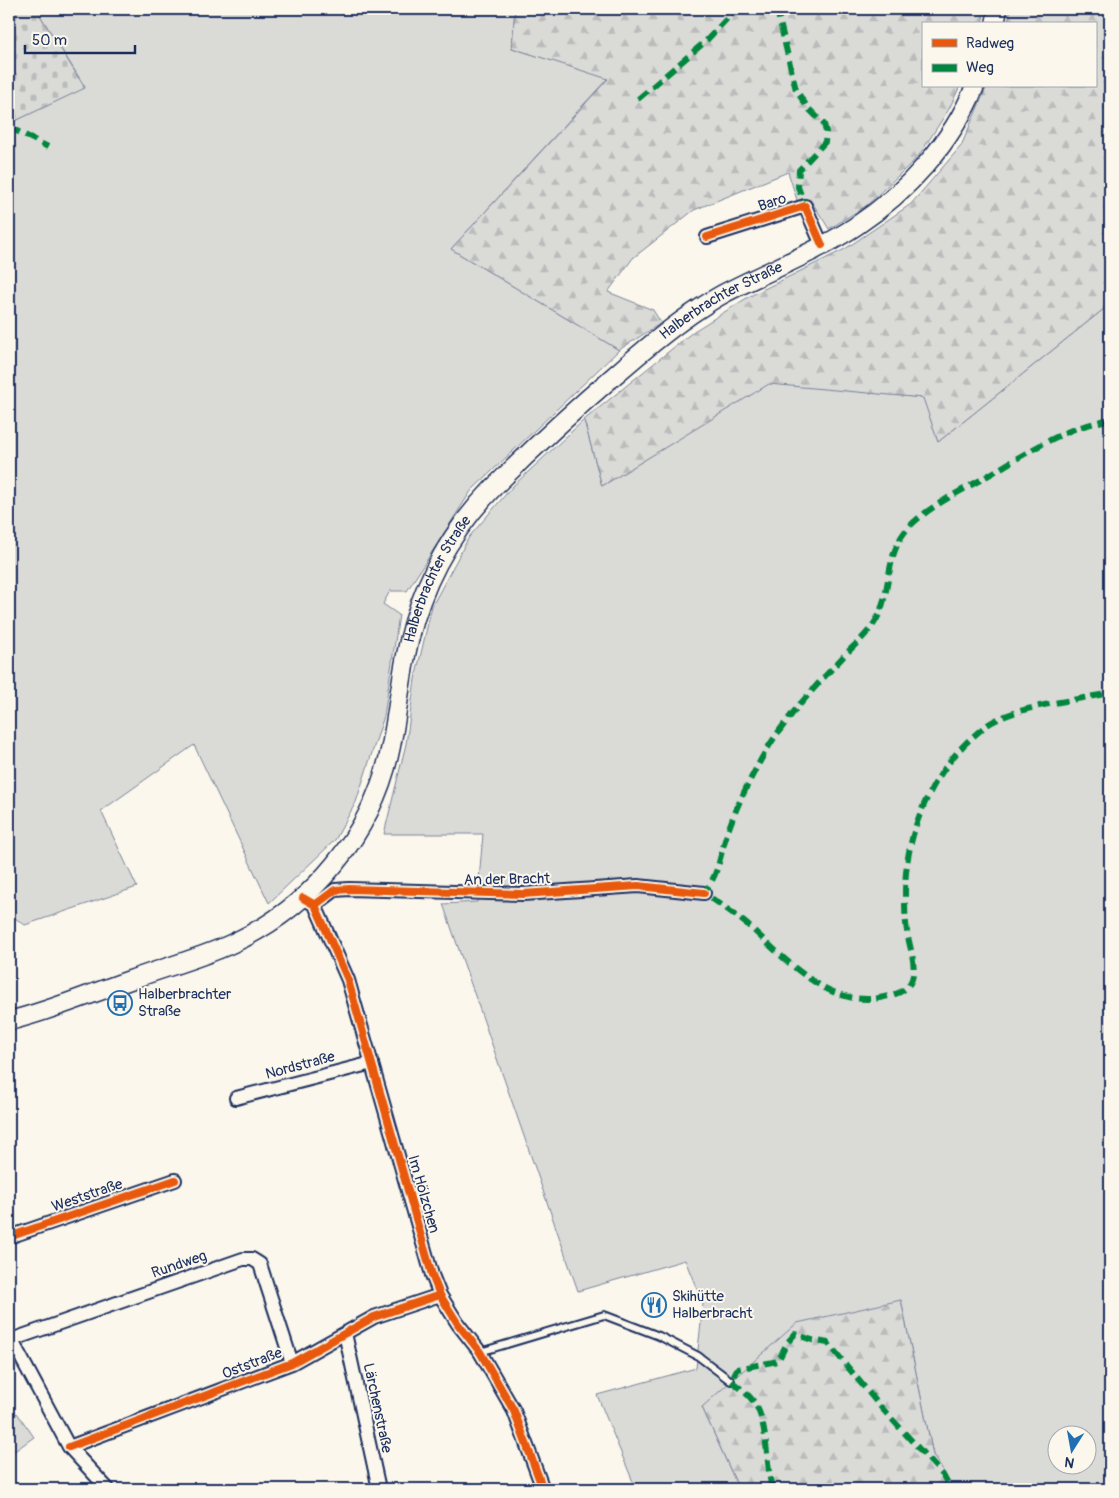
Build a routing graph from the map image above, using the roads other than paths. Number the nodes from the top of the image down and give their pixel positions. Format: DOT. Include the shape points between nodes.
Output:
graph roads {
  1 [pos="998,9"];
  2 [pos="995,22"];
  3 [pos="974,88"];
  4 [pos="707,237"];
  5 [pos="822,245"];
  6 [pos="704,893"];
  7 [pos="309,901"];
  8 [pos="9,1021"];
  9 [pos="372,1063"];
  10 [pos="236,1098"];
  11 [pos="175,1180"];
  12 [pos="9,1237"];
  13 [pos="440,1295"];
  14 [pos="345,1333"];
  15 [pos="10,1338"];
  16 [pos="480,1352"];
  17 [pos="292,1363"];
  18 [pos="731,1381"];
  19 [pos="69,1446"];
  20 [pos="108,1489"];
  21 [pos="380,1489"];
  22 [pos="543,1489"];
  1 -- 2 [label="main road"];
  3 -- 5 [label="main road, Halberbrachter Straße" via="958,120 913,178 881,208"];
  4 -- 5 [label="street, Baro" via="805,206"];
  5 -- 7 [label="main road, Halberbrachter Straße" via="719,296 646,348 567,416 493,488 460,527 433,571 417,612 409,640 391,746 379,790 362,823"];
  6 -- 7 [label="street, An der Bracht" via="638,886 523,894 349,889 335,890"];
  7 -- 8 [label="main road, Halberbrachter Straße" via="230,945"];
  7 -- 9 [label="street, Im Hölzchen" via="348,980"];
  9 -- 10 [label="street, Nordstraße"];
  9 -- 13 [label="street, Im Hölzchen"];
  11 -- 12 [label="street, Weststraße"];
  13 -- 14 [label="street, Oststraße" via="374,1318"];
  13 -- 16 [label="street, Im Hölzchen"];
  14 -- 17 [label="street, Oststraße"];
  14 -- 21 [label="street, Lärchenstraße"];
  15 -- 17 [label="street, Rundweg" via="243,1259 260,1264"];
  15 -- 19 [label="street"];
  16 -- 18 [label="lane" via="604,1315 659,1336 698,1356"];
  16 -- 22 [label="street, Im Hölzchen" via="514,1410"];
  17 -- 19 [label="street, Oststraße"];
  19 -- 20 [label="street"];
}
